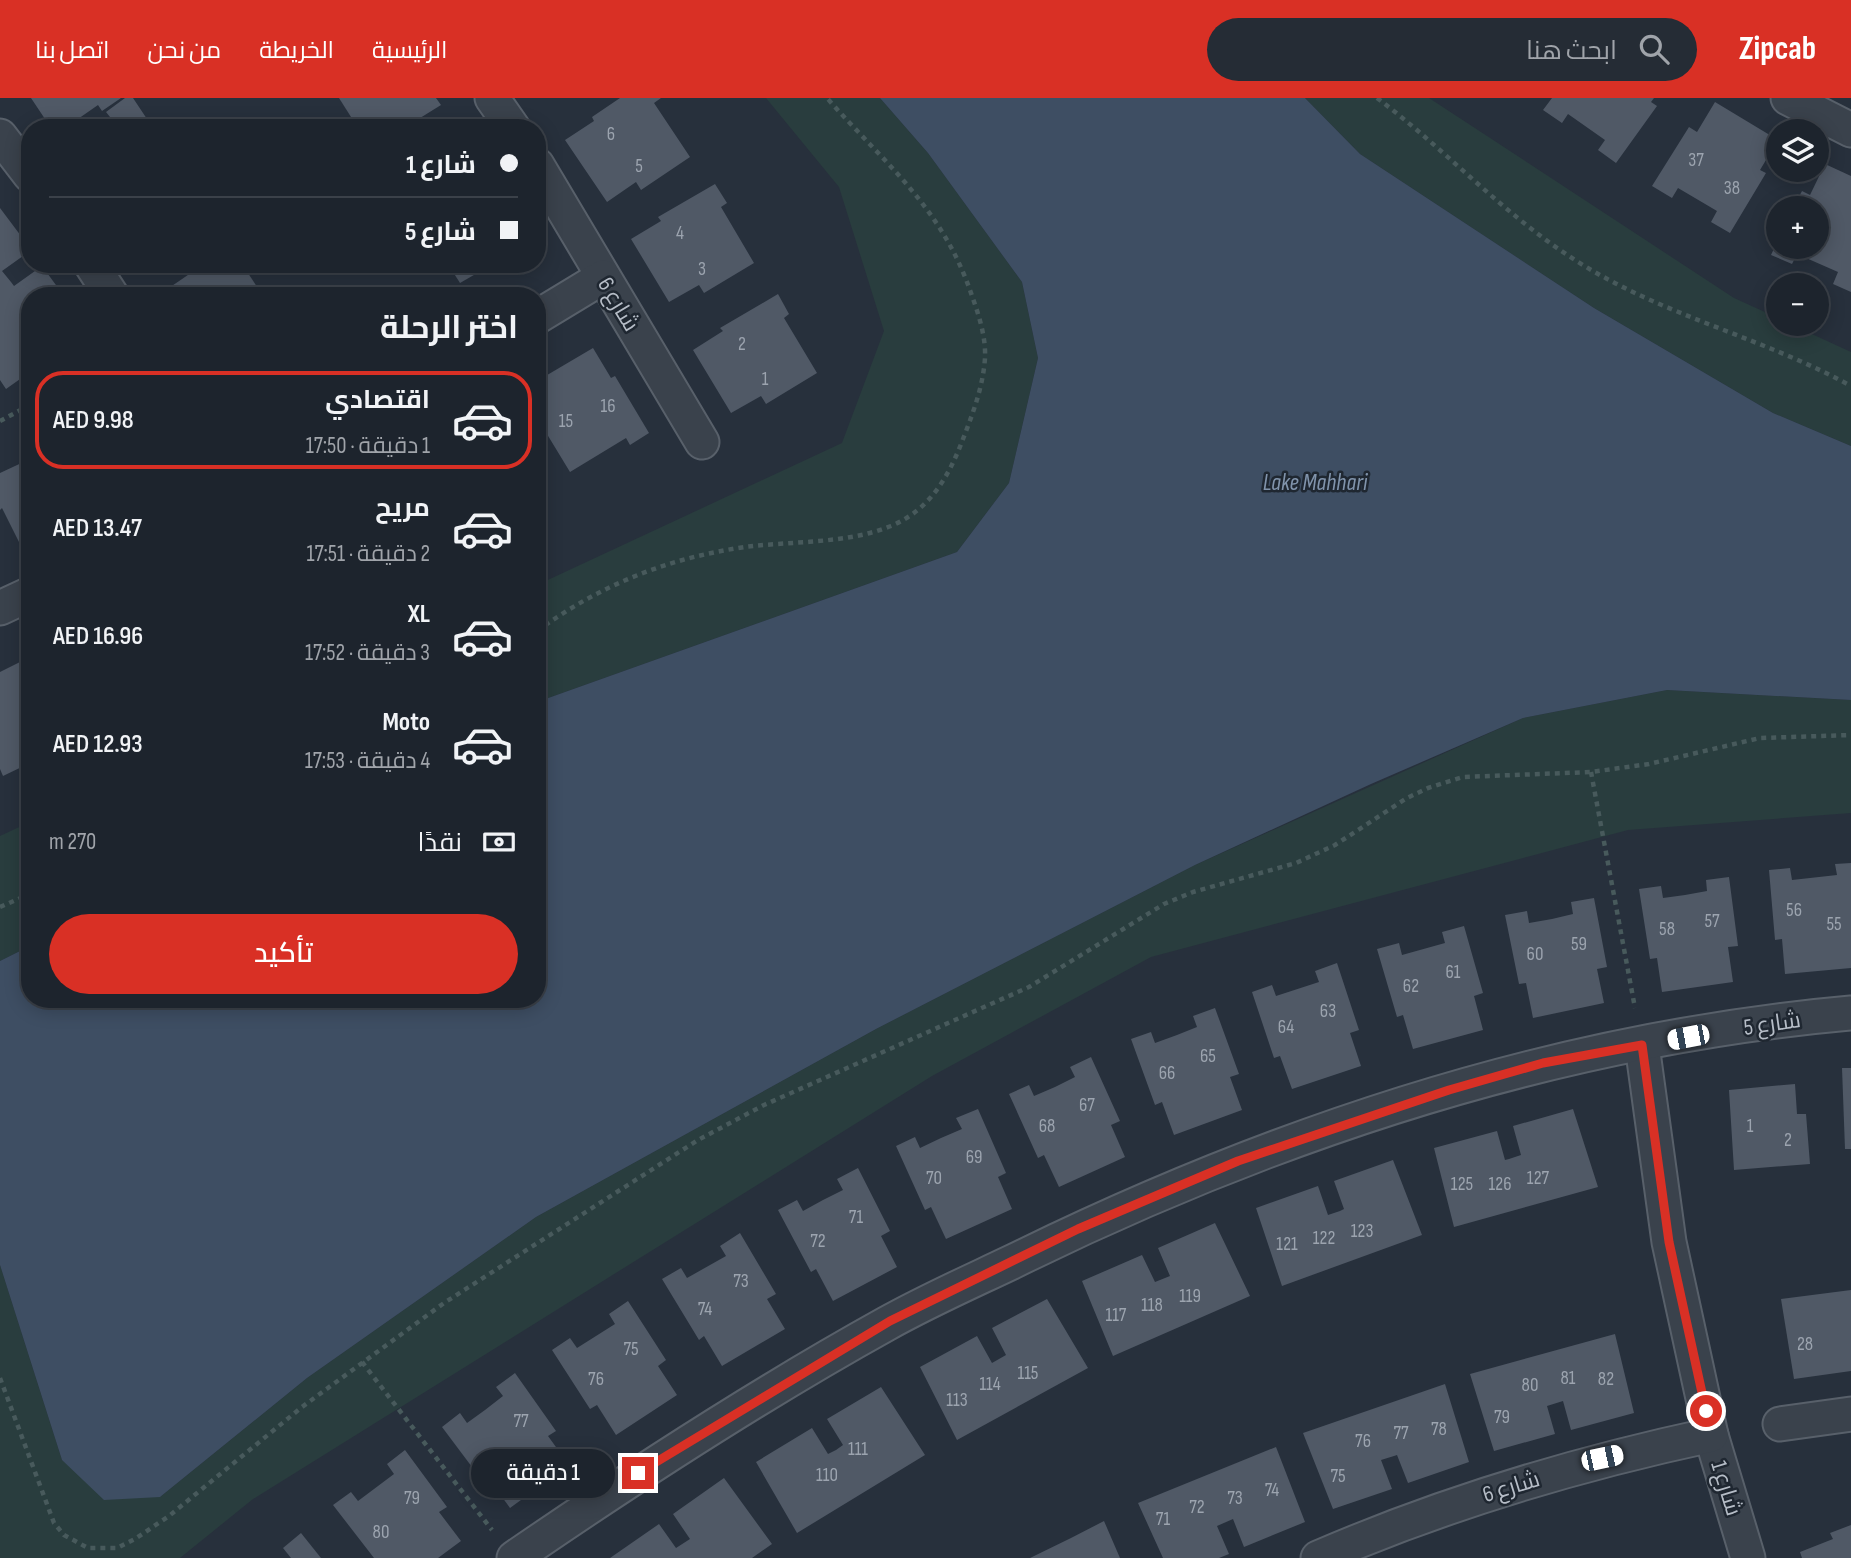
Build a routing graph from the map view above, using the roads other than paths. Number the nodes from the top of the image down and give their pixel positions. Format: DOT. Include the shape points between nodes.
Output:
graph roads {
  1 [pos="492,98"];
  2 [pos="1788,98"];
  3 [pos="507,119"];
  4 [pos="1851,130"];
  5 [pos="0,136"];
  6 [pos="21,163"];
  7 [pos="546,180"];
  8 [pos="603,277"];
  9 [pos="546,312"];
  10 [pos="702,442"];
  11 [pos="21,598"];
  12 [pos="0,608"];
  13 [pos="1851,1013"];
  14 [pos="1642,1045"];
  15 [pos="1851,1414"];
  16 [pos="1780,1424"];
  17 [pos="1711,1435"];
  18 [pos="514,1558"];
  19 [pos="1318,1558"];
  20 [pos="1748,1558"];
  1 -- 3 [label="street"];
  2 -- 4 [label="street"];
  5 -- 6 [label="street"];
  7 -- 8 [label="street, شارع 6"];
  8 -- 9 [label="street"];
  8 -- 10 [label="street, شارع 6"];
  11 -- 12 [label="street"];
  13 -- 14 [label="street, شارع 5"];
  14 -- 17 [label="street, شارع 1" via="1669,1242"];
  14 -- 18 [label="street, شارع 5" via="1543,1063 1273,1147 1078,1229 890,1321 638,1473"];
  15 -- 16 [label="street"];
  17 -- 19 [label="street, شارع 6" via="1602,1458 1497,1490 1394,1525"];
  17 -- 20 [label="street, شارع 1"];
}
